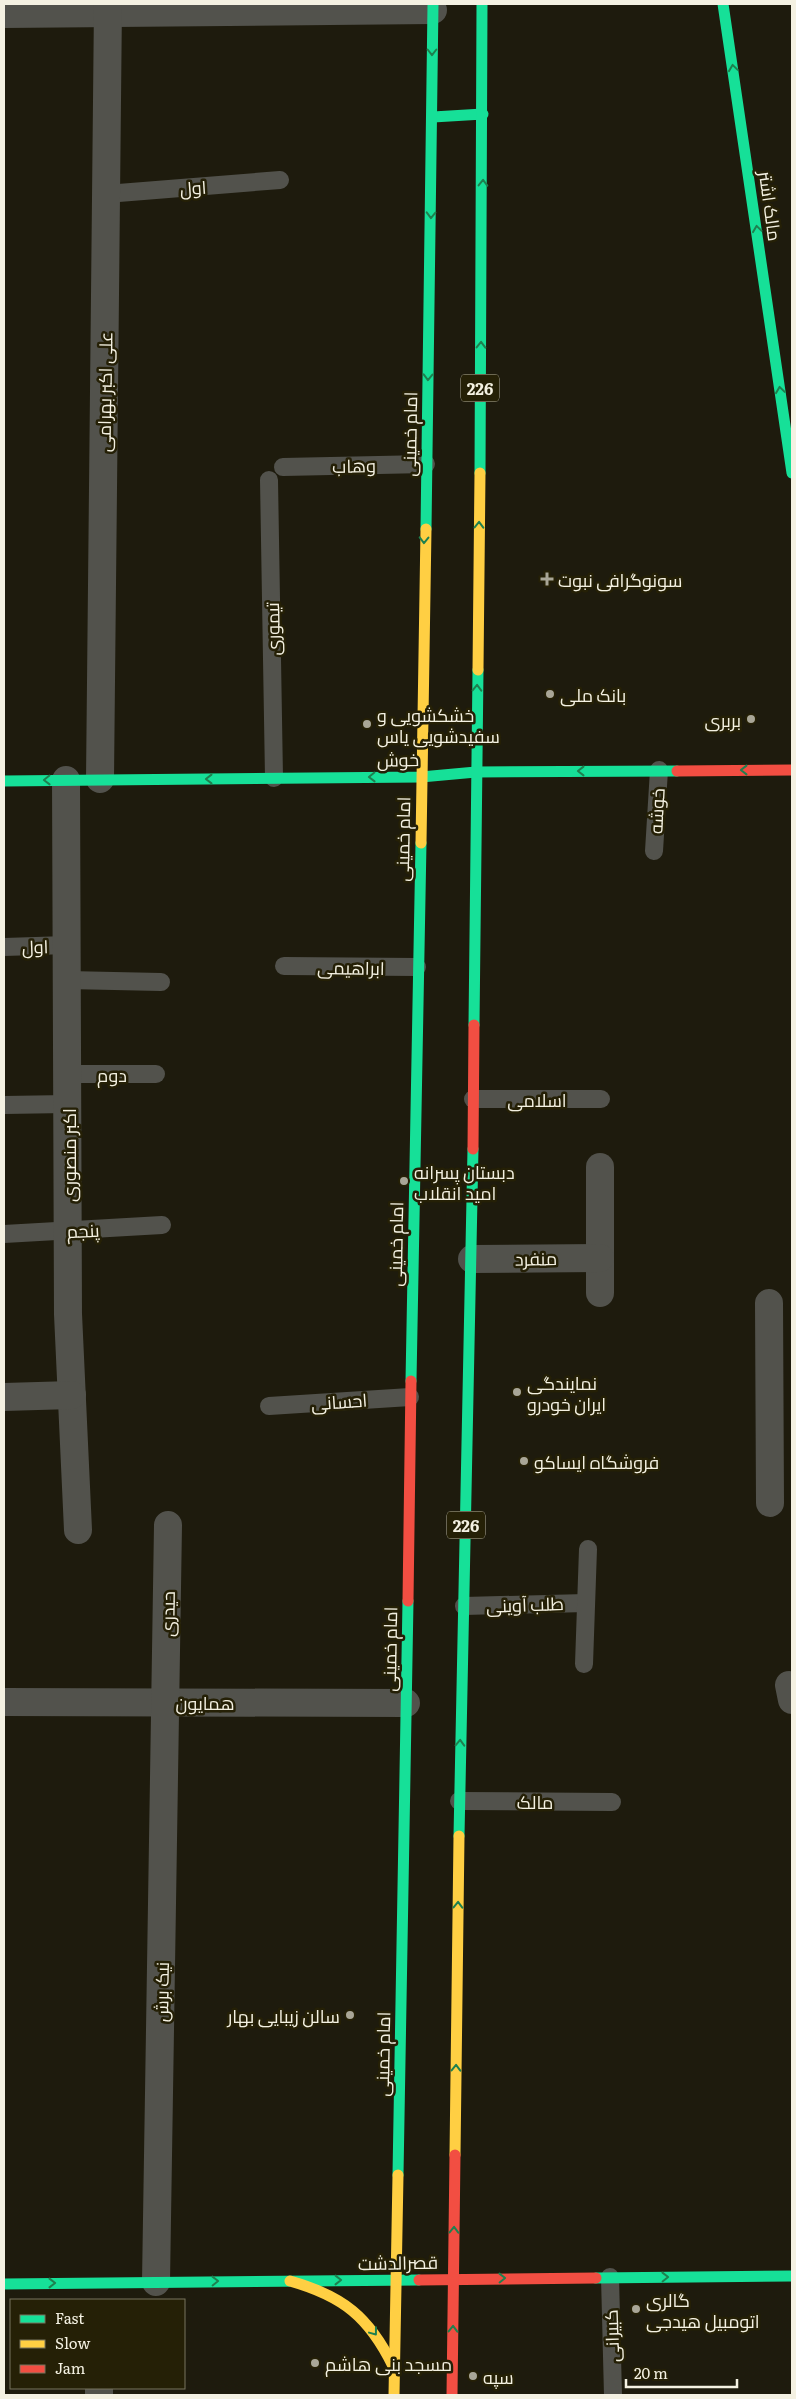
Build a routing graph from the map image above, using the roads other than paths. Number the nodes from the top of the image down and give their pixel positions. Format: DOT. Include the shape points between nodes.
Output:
graph roads {
  1 [pos="482,4"];
  2 [pos="724,4"];
  3 [pos="433,7"];
  4 [pos="108,8"];
  5 [pos="4,14"];
  6 [pos="484,114"];
  7 [pos="433,117"];
  8 [pos="280,180"];
  9 [pos="106,194"];
  10 [pos="426,464"];
  11 [pos="283,467"];
  12 [pos="792,473"];
  13 [pos="270,480"];
  14 [pos="659,770"];
  15 [pos="792,770"];
  16 [pos="476,772"];
  17 [pos="421,777"];
  18 [pos="274,778"];
  19 [pos="66,780"];
  20 [pos="100,780"];
  21 [pos="4,781"];
  22 [pos="654,851"];
  23 [pos="66,945"];
  24 [pos="4,947"];
  25 [pos="284,966"];
  26 [pos="418,967"];
  27 [pos="66,980"];
  28 [pos="161,982"];
  29 [pos="68,1074"];
  30 [pos="156,1074"];
  31 [pos="473,1099"];
  32 [pos="601,1099"];
  33 [pos="67,1104"];
  34 [pos="4,1105"];
  35 [pos="600,1166"];
  36 [pos="162,1225"];
  37 [pos="68,1231"];
  38 [pos="4,1234"];
  39 [pos="600,1258"];
  40 [pos="472,1259"];
  41 [pos="600,1293"];
  42 [pos="769,1303"];
  43 [pos="72,1395"];
  44 [pos="4,1397"];
  45 [pos="410,1397"];
  46 [pos="781,1403"];
  47 [pos="269,1406"];
  48 [pos="770,1502"];
  49 [pos="168,1525"];
  50 [pos="78,1530"];
  51 [pos="588,1549"];
  52 [pos="586,1603"];
  53 [pos="464,1606"];
  54 [pos="584,1664"];
  55 [pos="4,1702"];
  56 [pos="166,1702"];
  57 [pos="406,1703"];
  58 [pos="459,1800"];
  59 [pos="612,1802"];
  60 [pos="792,2276"];
  61 [pos="610,2277"];
  62 [pos="453,2279"];
  63 [pos="396,2280"];
  64 [pos="290,2281"];
  65 [pos="156,2282"];
  66 [pos="4,2284"];
  67 [pos="102,2292"];
  68 [pos="395,2370"];
  69 [pos="394,2395"];
  70 [pos="452,2395"];
  71 [pos="613,2395"];
  1 -- 6 [label="main road, 226"];
  12 -- 2 [label="main road, مالک اشتر, one-way"];
  3 -- 4 [label="street"];
  3 -- 7 [label="main road, امام خمینی, one-way"];
  4 -- 5 [label="street"];
  4 -- 9 [label="street, علی اکبر بهرامی"];
  6 -- 7 [label="main road"];
  16 -- 6 [label="main road, 226, one-way"];
  7 -- 10 [label="main road, امام خمینی, one-way"];
  8 -- 9 [label="lane, اول"];
  9 -- 20 [label="street, علی اکبر بهرامی"];
  10 -- 11 [label="lane, وهاب"];
  10 -- 17 [label="main road, امام خمینی, one-way"];
  13 -- 18 [label="lane, تیموری"];
  15 -- 14 [label="main road, خوش, one-way"];
  14 -- 16 [label="main road, خوش, one-way"];
  14 -- 22 [label="lane, خوشه"];
  16 -- 17 [label="main road, خوش"];
  16 -- 31 [label="main road, 226"];
  17 -- 18 [label="main road, خوش, one-way"];
  17 -- 26 [label="main road, امام خمینی"];
  18 -- 20 [label="main road, خوش, one-way"];
  19 -- 20 [label="main road, خوش"];
  19 -- 21 [label="main road, خوش, one-way"];
  19 -- 23 [label="street, اکبر منصوری"];
  23 -- 24 [label="lane, اول"];
  23 -- 27 [label="street, اکبر منصوری"];
  25 -- 26 [label="lane, ابراهیمی"];
  26 -- 45 [label="main road, امام خمینی"];
  27 -- 28 [label="lane"];
  27 -- 29 [label="street, اکبر منصوری"];
  29 -- 30 [label="lane, دوم"];
  29 -- 33 [label="street, اکبر منصوری"];
  31 -- 32 [label="lane, اسلامی"];
  31 -- 40 [label="main road, 226"];
  33 -- 34 [label="lane"];
  33 -- 37 [label="street, اکبر منصوری"];
  35 -- 39 [label="street"];
  36 -- 37 [label="lane, پنجم"];
  37 -- 38 [label="lane, پنجم"];
  37 -- 43 [label="street, اکبر منصوری"];
  39 -- 40 [label="street, منفرد"];
  39 -- 41 [label="street"];
  40 -- 53 [label="main road, 226"];
  42 -- 46 [label="street"];
  43 -- 44 [label="street"];
  43 -- 50 [label="street, اکبر منصوری"];
  45 -- 47 [label="lane, احسانی"];
  45 -- 57 [label="main road, امام خمینی"];
  46 -- 48 [label="street"];
  49 -- 56 [label="street, حیدری"];
  51 -- 52 [label="lane"];
  52 -- 53 [label="lane, طلب آوینی"];
  52 -- 54 [label="lane"];
  58 -- 53 [label="main road, 226, one-way"];
  55 -- 56 [label="street, همایون"];
  56 -- 57 [label="street, همایون"];
  56 -- 65 [label="street, نیک برش"];
  57 -- 63 [label="main road, امام خمینی"];
  58 -- 59 [label="lane, مالک"];
  62 -- 58 [label="main road, 226, one-way"];
  61 -- 60 [label="main road, قصرالدشت, one-way"];
  62 -- 61 [label="main road, قصرالدشت, one-way"];
  61 -- 71 [label="lane, کبیرانی"];
  62 -- 63 [label="main road, قصرالدشت"];
  70 -- 62 [label="main road, 226, one-way"];
  64 -- 63 [label="main road, قصرالدشت, one-way"];
  63 -- 68 [label="main road, امام خمینی"];
  65 -- 64 [label="main road, قصرالدشت, one-way"];
  64 -- 68 [label="main road, one-way" via="329,2293 347,2304 376,2333"];
  65 -- 67 [label="main road, قصرالدشت"];
  66 -- 67 [label="main road, قصرالدشت, one-way"];
  68 -- 69 [label="main road, امام خمینی"];
}
